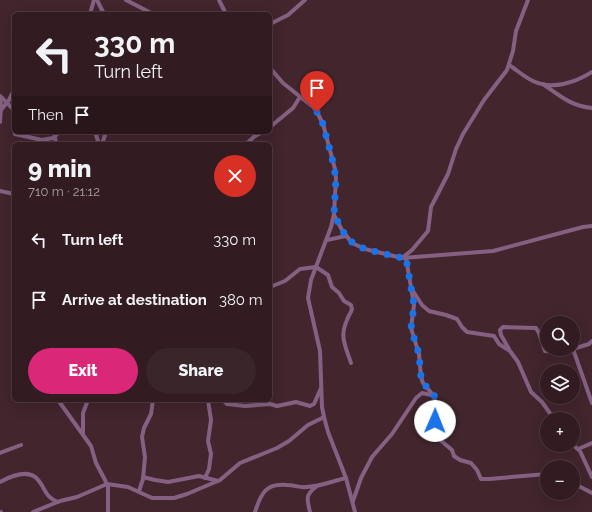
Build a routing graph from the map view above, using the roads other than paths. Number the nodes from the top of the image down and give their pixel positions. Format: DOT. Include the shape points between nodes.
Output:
graph roads {
  1 [pos="94,0"];
  2 [pos="97,0"];
  3 [pos="126,0"];
  4 [pos="219,0"];
  5 [pos="305,0"];
  6 [pos="528,0"];
  7 [pos="91,12"];
  8 [pos="103,12"];
  9 [pos="149,12"];
  10 [pos="225,12"];
  11 [pos="272,23"];
  12 [pos="509,65"];
  13 [pos="272,70"];
  14 [pos="592,72"];
  15 [pos="543,84"];
  16 [pos="12,94"];
  17 [pos="0,96"];
  18 [pos="300,97"];
  19 [pos="8,102"];
  20 [pos="12,107"];
  21 [pos="592,108"];
  22 [pos="1,110"];
  23 [pos="0,122"];
  24 [pos="272,125"];
  25 [pos="15,134"];
  26 [pos="28,134"];
  27 [pos="57,134"];
  28 [pos="259,134"];
  29 [pos="55,137"];
  30 [pos="56,142"];
  31 [pos="248,142"];
  32 [pos="0,191"];
  33 [pos="12,194"];
  34 [pos="334,214"];
  35 [pos="592,226"];
  36 [pos="346,236"];
  37 [pos="326,240"];
  38 [pos="404,258"];
  39 [pos="316,267"];
  40 [pos="272,286"];
  41 [pos="411,289"];
  42 [pos="540,337"];
  43 [pos="592,341"];
  44 [pos="580,347"];
  45 [pos="510,351"];
  46 [pos="576,356"];
  47 [pos="351,363"];
  48 [pos="321,388"];
  49 [pos="434,395"];
  50 [pos="59,402"];
  51 [pos="87,402"];
  52 [pos="153,402"];
  53 [pos="208,402"];
  54 [pos="225,402"];
  55 [pos="592,402"];
  56 [pos="549,412"];
  57 [pos="324,417"];
  58 [pos="83,434"];
  59 [pos="592,443"];
  60 [pos="21,445"];
  61 [pos="580,448"];
  62 [pos="580,452"];
  63 [pos="0,453"];
  64 [pos="540,475"];
  65 [pos="143,477"];
  66 [pos="592,477"];
  67 [pos="205,478"];
  68 [pos="346,478"];
  69 [pos="218,481"];
  70 [pos="0,482"];
  71 [pos="107,484"];
  72 [pos="318,485"];
  73 [pos="580,486"];
  74 [pos="139,491"];
  75 [pos="592,492"];
  76 [pos="58,502"];
  77 [pos="353,502"];
  78 [pos="33,512"];
  79 [pos="108,512"];
  80 [pos="255,512"];
  81 [pos="310,512"];
  82 [pos="356,512"];
  1 -- 7 [label="street"];
  2 -- 8 [label="street"];
  3 -- 9 [label="street"];
  4 -- 10 [label="street"];
  5 -- 11 [label="street" via="288,15"];
  6 -- 12 [label="street" via="516,31 514,51"];
  12 -- 15 [label="street" via="533,81"];
  12 -- 38 [label="street" via="473,117 456,149 448,174 431,207 428,231"];
  13 -- 18 [label="street"];
  14 -- 15 [label="street" via="571,83"];
  15 -- 21 [label="street" via="577,106"];
  16 -- 19 [label="street"];
  17 -- 19 [label="street"];
  17 -- 22 [label="street"];
  18 -- 24 [label="street" via="293,108"];
  18 -- 34 [label="street" via="313,107 323,124 335,169"];
  19 -- 20 [label="street"];
  19 -- 22 [label="street"];
  22 -- 23 [label="street"];
  25 -- 26 [label="street"];
  26 -- 29 [label="street" via="42,140"];
  27 -- 29 [label="street"];
  28 -- 31 [label="street"];
  29 -- 30 [label="street"];
  32 -- 33 [label="street"];
  34 -- 36 [label="street"];
  34 -- 37 [label="street"];
  35 -- 38 [label="street" via="493,251"];
  36 -- 37 [label="street"];
  36 -- 38 [label="street" via="365,249"];
  37 -- 39 [label="street"];
  38 -- 41 [label="street"];
  39 -- 40 [label="street" via="300,269 285,281"];
  39 -- 47 [label="street" via="328,275 332,287 352,307 343,334"];
  39 -- 48 [label="street" via="308,298 320,351"];
  41 -- 45 [label="street" via="429,311 456,319 467,332 492,335 499,344"];
  41 -- 49 [label="street" via="414,309 411,325 419,354 420,373 423,383"];
  42 -- 45 [label="street" via="536,328 503,327 500,330 501,335"];
  43 -- 44 [label="street"];
  45 -- 56 [label="street" via="521,367 531,392"];
  46 -- 55 [label="street"];
  48 -- 54 [label="street" via="314,404 310,406 296,402 277,406 245,406"];
  48 -- 57 [label="street"];
  49 -- 64 [label="street" via="435,428 439,439 452,450 454,456 471,463 481,479"];
  49 -- 77 [label="street" via="422,393 416,398 392,434 372,457"];
  50 -- 58 [label="street"];
  51 -- 58 [label="street" via="83,413"];
  52 -- 65 [label="street" via="142,437 145,457"];
  53 -- 67 [label="street" via="211,420 208,442 211,454"];
  57 -- 68 [label="street"];
  57 -- 69 [label="street" via="308,425 277,448 240,463"];
  58 -- 71 [label="street" via="91,446"];
  59 -- 61 [label="street"];
  60 -- 63 [label="street"];
  62 -- 66 [label="street"];
  65 -- 67 [label="street" via="162,482 195,476"];
  65 -- 74 [label="street"];
  67 -- 69 [label="street"];
  68 -- 72 [label="street"];
  68 -- 77 [label="street"];
  69 -- 74 [label="street" via="174,498 152,498"];
  70 -- 76 [label="street" via="17,475 33,476 47,495"];
  71 -- 74 [label="street" via="128,486"];
  71 -- 76 [label="street" via="78,497"];
  71 -- 79 [label="street"];
  72 -- 80 [label="street" via="268,488"];
  72 -- 81 [label="street" via="308,494"];
  73 -- 75 [label="street"];
  76 -- 78 [label="street"];
  77 -- 82 [label="street"];
}
